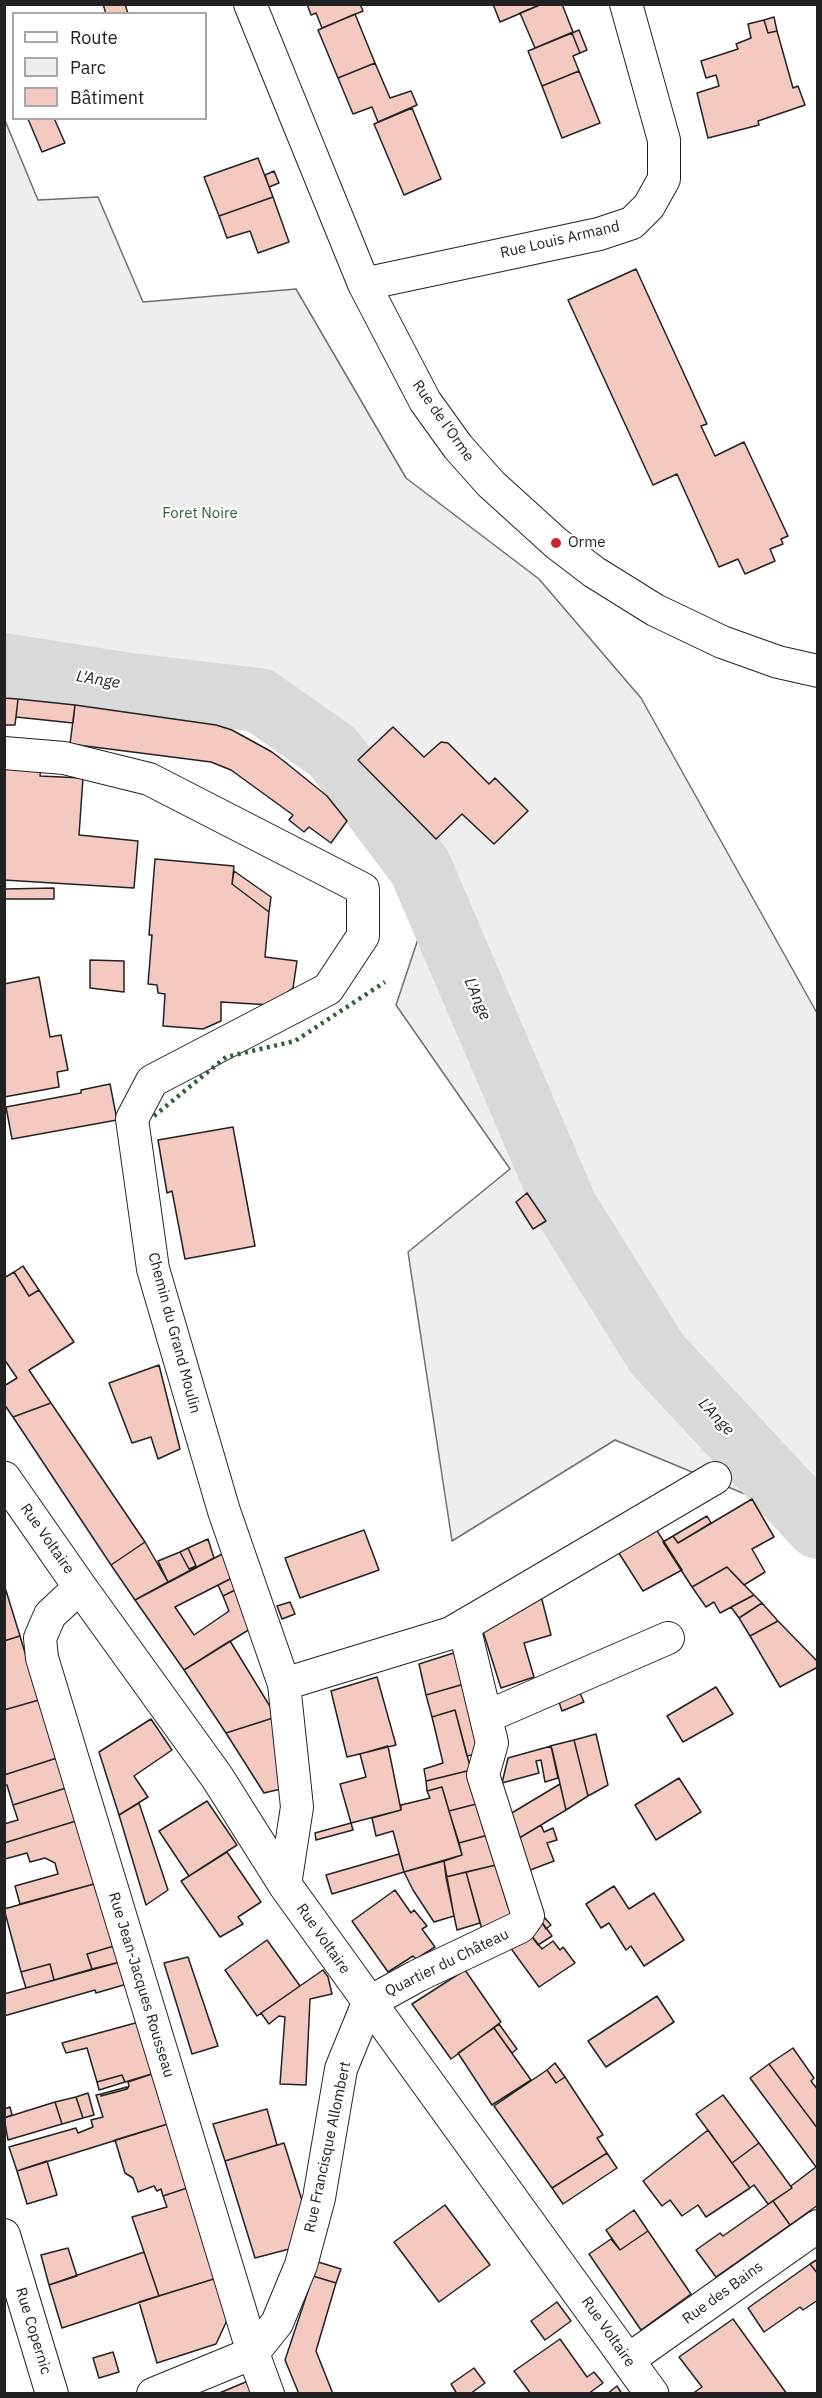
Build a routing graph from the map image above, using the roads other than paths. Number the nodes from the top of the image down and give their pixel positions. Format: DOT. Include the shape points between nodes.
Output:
graph roads {
  1 [pos="250,4"];
  2 [pos="626,4"];
  3 [pos="364,284"];
  4 [pos="818,671"];
  5 [pos="4,753"];
  6 [pos="4,1478"];
  7 [pos="715,1478"];
  8 [pos="80,1587"];
  9 [pos="464,1626"];
  10 [pos="668,1638"];
  11 [pos="284,1684"];
  12 [pos="486,1717"];
  13 [pos="285,1885"];
  14 [pos="368,2003"];
  15 [pos="818,2226"];
  16 [pos="4,2235"];
  17 [pos="253,2353"];
  18 [pos="628,2360"];
  19 [pos="52,2394"];
  20 [pos="153,2394"];
  21 [pos="268,2394"];
  22 [pos="652,2394"];
  1 -- 3 [label="street, Rue de l'Orme"];
  2 -- 3 [label="street, Rue Louis Armand" via="664,140 664,179 650,206 632,223 599,234"];
  3 -- 4 [label="street, Rue de l'Orme" via="425,401 458,447 491,484 556,543 655,610 722,642"];
  5 -- 11 [label="street, Chemin du Grand Moulin" via="64,758 149,779 363,889 363,936 328,988 152,1081 132,1119 153,1269 224,1511"];
  6 -- 8 [label="street, Rue Voltaire"];
  7 -- 9 [label="street"];
  8 -- 13 [label="street, Rue Voltaire" via="217,1776"];
  8 -- 17 [label="street, Rue Jean-Jacques Rousseau" via="50,1615 40,1638 42,1658"];
  9 -- 11 [label="street"];
  9 -- 12 [label="street, Quartier du Château"];
  10 -- 12 [label="street"];
  11 -- 13 [label="street, Chemin du Grand Moulin" via="297,1807"];
  12 -- 14 [label="street, Quartier du Château" via="492,1743 483,1775 528,1916 520,1927"];
  13 -- 14 [label="street, Rue Voltaire"];
  14 -- 17 [label="street, Rue Francisque Allombert" via="341,2069 319,2198 301,2265 277,2322"];
  14 -- 18 [label="street, Rue Voltaire"];
  15 -- 18 [label="street, Rue des Bains"];
  16 -- 19 [label="street, Rue Copernic"];
  17 -- 20 [label="street, Rue Francisque Allombert"];
  17 -- 21 [label="street, Rue Jean-Jacques Rousseau"];
  18 -- 22 [label="street, Rue Voltaire"];
}
